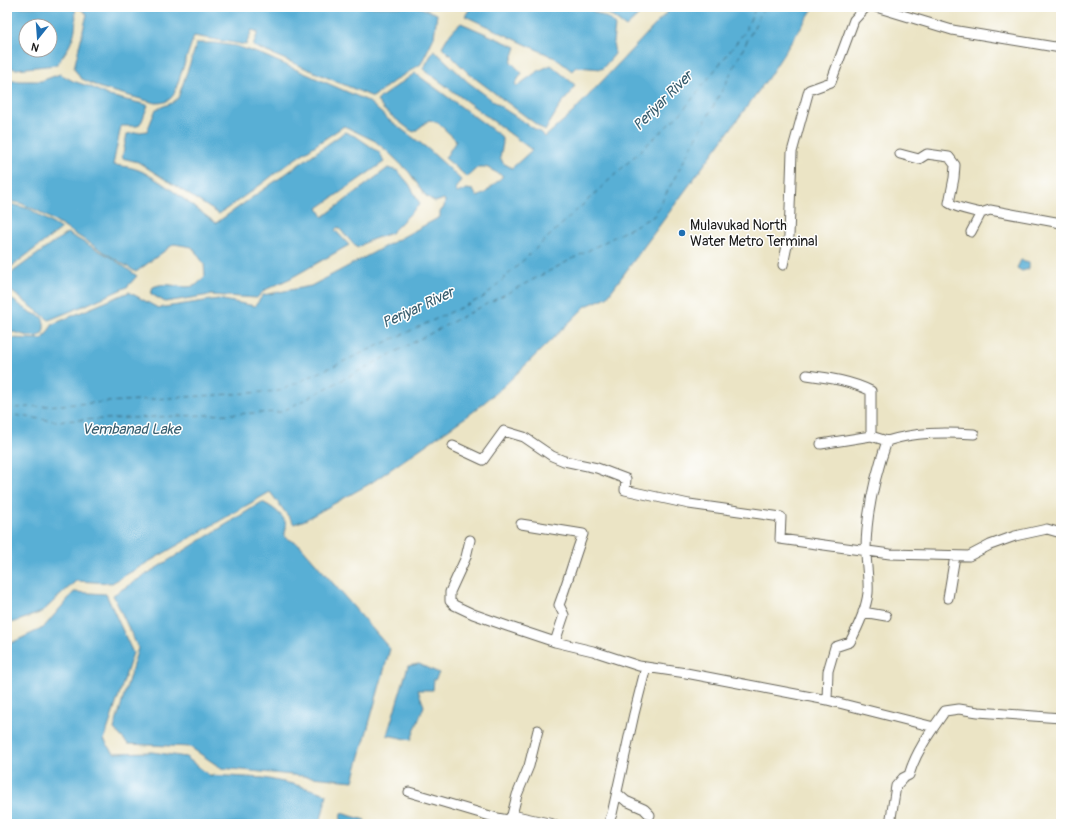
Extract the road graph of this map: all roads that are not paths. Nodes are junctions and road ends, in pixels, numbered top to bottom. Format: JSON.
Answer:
{"nodes":[{"id":1,"x":866,"y":7,"type":"edge"},
{"id":2,"x":876,"y":7,"type":"edge"},
{"id":3,"x":1061,"y":48,"type":"edge"},
{"id":4,"x":900,"y":154,"type":"dead end"},
{"id":5,"x":981,"y":213,"type":"junction"},
{"id":6,"x":1061,"y":223,"type":"edge"},
{"id":7,"x":971,"y":232,"type":"dead end"},
{"id":8,"x":783,"y":266,"type":"dead end"},
{"id":9,"x":807,"y":375,"type":"dead end"},
{"id":10,"x":974,"y":434,"type":"dead end"},
{"id":11,"x":870,"y":436,"type":"junction"},
{"id":12,"x":886,"y":441,"type":"junction"},
{"id":13,"x":821,"y":444,"type":"dead end"},
{"id":14,"x":453,"y":446,"type":"dead end"},
{"id":15,"x":521,"y":524,"type":"dead end"},
{"id":16,"x":1061,"y":533,"type":"edge"},
{"id":17,"x":470,"y":540,"type":"dead end"},
{"id":18,"x":866,"y":550,"type":"junction"},
{"id":19,"x":955,"y":556,"type":"junction"},
{"id":20,"x":948,"y":598,"type":"dead end"},
{"id":21,"x":863,"y":612,"type":"junction"},
{"id":22,"x":886,"y":616,"type":"dead end"},
{"id":23,"x":555,"y":642,"type":"junction"},
{"id":24,"x":646,"y":667,"type":"junction"},
{"id":25,"x":827,"y":700,"type":"junction"},
{"id":26,"x":1061,"y":718,"type":"edge"},
{"id":27,"x":934,"y":727,"type":"junction"},
{"id":28,"x":538,"y":730,"type":"dead end"},
{"id":29,"x":409,"y":792,"type":"dead end"},
{"id":30,"x":616,"y":793,"type":"junction"},
{"id":31,"x":512,"y":815,"type":"junction"},
{"id":32,"x":650,"y":815,"type":"dead end"},
{"id":33,"x":530,"y":822,"type":"edge"},
{"id":34,"x":553,"y":824,"type":"edge"},
{"id":35,"x":608,"y":824,"type":"edge"},
{"id":36,"x":890,"y":824,"type":"edge"}],
"edges":[{"from":1,"to":8,"type":"street"},
{"from":2,"to":3,"type":"street"},
{"from":4,"to":5,"type":"street"},
{"from":5,"to":6,"type":"street"},
{"from":5,"to":7,"type":"street"},
{"from":9,"to":11,"type":"street"},
{"from":10,"to":12,"type":"street"},
{"from":11,"to":12,"type":"street"},
{"from":11,"to":13,"type":"street"},
{"from":12,"to":18,"type":"street"},
{"from":14,"to":18,"type":"street"},
{"from":15,"to":23,"type":"street"},
{"from":16,"to":19,"type":"street"},
{"from":17,"to":23,"type":"street"},
{"from":18,"to":19,"type":"street"},
{"from":18,"to":21,"type":"street"},
{"from":19,"to":20,"type":"street"},
{"from":21,"to":22,"type":"street"},
{"from":21,"to":25,"type":"street"},
{"from":23,"to":24,"type":"street"},
{"from":24,"to":25,"type":"street"},
{"from":24,"to":30,"type":"street"},
{"from":25,"to":27,"type":"street"},
{"from":26,"to":27,"type":"street"},
{"from":27,"to":36,"type":"street"},
{"from":28,"to":31,"type":"street"},
{"from":29,"to":31,"type":"street"},
{"from":30,"to":32,"type":"street"},
{"from":30,"to":35,"type":"street"},
{"from":31,"to":33,"type":"street"},
{"from":33,"to":34,"type":"street"}]}
